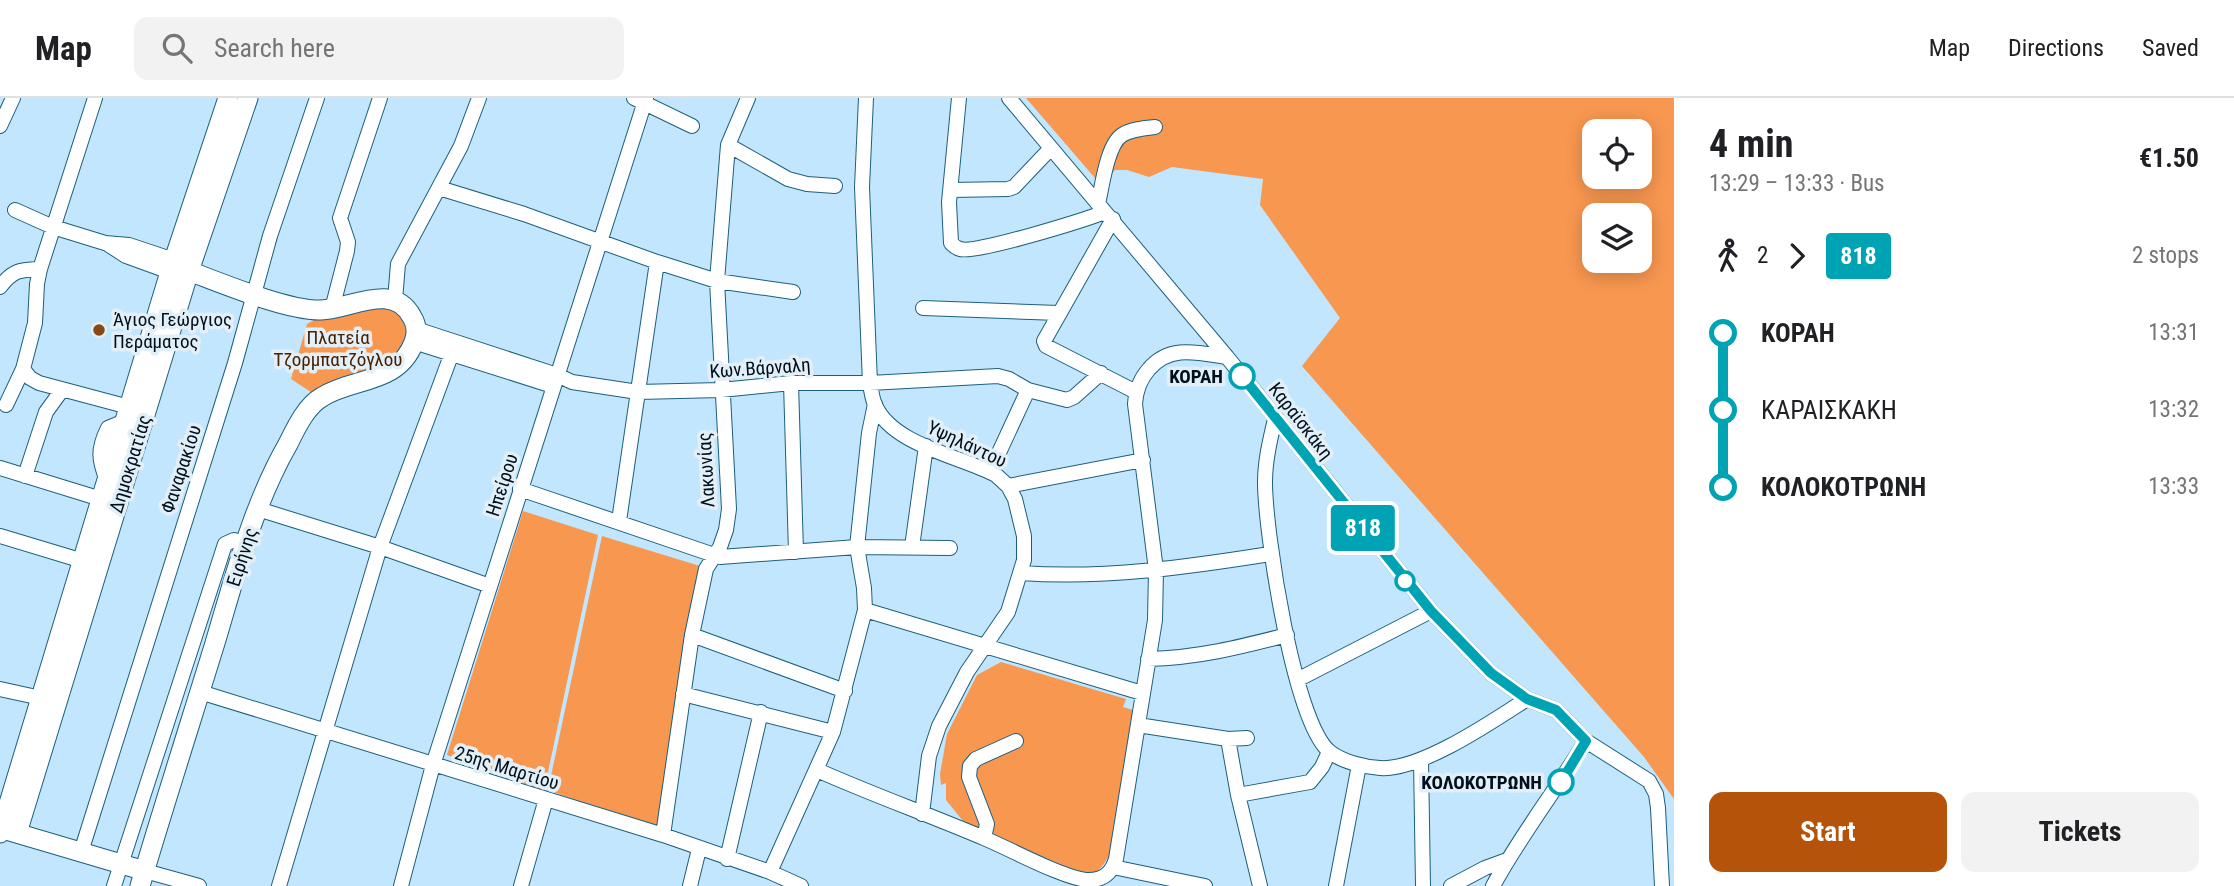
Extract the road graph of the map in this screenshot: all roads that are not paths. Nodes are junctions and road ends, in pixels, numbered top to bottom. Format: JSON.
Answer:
{"nodes":[{"id":1,"x":13,"y":98,"type":"edge"},
{"id":2,"x":95,"y":98,"type":"edge"},
{"id":3,"x":228,"y":98,"type":"edge"},
{"id":4,"x":248,"y":98,"type":"edge"},
{"id":5,"x":317,"y":98,"type":"edge"},
{"id":6,"x":380,"y":98,"type":"edge"},
{"id":7,"x":480,"y":98,"type":"edge"},
{"id":8,"x":748,"y":98,"type":"edge"},
{"id":9,"x":866,"y":98,"type":"edge"},
{"id":10,"x":959,"y":98,"type":"edge"},
{"id":11,"x":1009,"y":98,"type":"edge"},
{"id":12,"x":642,"y":99,"type":"edge"},
{"id":13,"x":0,"y":126,"type":"edge"},
{"id":14,"x":692,"y":126,"type":"dead end"},
{"id":15,"x":1155,"y":127,"type":"dead end"},
{"id":16,"x":728,"y":145,"type":"junction"},
{"id":17,"x":1051,"y":148,"type":"junction"},
{"id":18,"x":835,"y":186,"type":"dead end"},
{"id":19,"x":439,"y":188,"type":"junction"},
{"id":20,"x":951,"y":190,"type":"junction"},
{"id":21,"x":15,"y":210,"type":"dead end"},
{"id":22,"x":1105,"y":212,"type":"junction"},
{"id":23,"x":53,"y":227,"type":"junction"},
{"id":24,"x":600,"y":240,"type":"junction"},
{"id":25,"x":657,"y":262,"type":"junction"},
{"id":26,"x":178,"y":268,"type":"junction"},
{"id":27,"x":40,"y":269,"type":"junction"},
{"id":28,"x":717,"y":281,"type":"junction"},
{"id":29,"x":0,"y":287,"type":"edge"},
{"id":30,"x":793,"y":292,"type":"dead end"},
{"id":31,"x":254,"y":294,"type":"junction"},
{"id":32,"x":395,"y":300,"type":"junction"},
{"id":33,"x":923,"y":308,"type":"dead end"},
{"id":34,"x":332,"y":309,"type":"junction"},
{"id":35,"x":1059,"y":313,"type":"junction"},
{"id":36,"x":415,"y":336,"type":"junction"},
{"id":37,"x":454,"y":348,"type":"junction"},
{"id":38,"x":1227,"y":357,"type":"junction"},
{"id":39,"x":23,"y":369,"type":"junction"},
{"id":40,"x":1101,"y":373,"type":"junction"},
{"id":41,"x":555,"y":380,"type":"junction"},
{"id":42,"x":791,"y":383,"type":"junction"},
{"id":43,"x":870,"y":383,"type":"junction"},
{"id":44,"x":62,"y":390,"type":"junction"},
{"id":45,"x":721,"y":390,"type":"junction"},
{"id":46,"x":1028,"y":390,"type":"junction"},
{"id":47,"x":638,"y":392,"type":"junction"},
{"id":48,"x":1136,"y":392,"type":"junction"},
{"id":49,"x":875,"y":404,"type":"junction"},
{"id":50,"x":6,"y":405,"type":"dead end"},
{"id":51,"x":127,"y":414,"type":"junction"},
{"id":52,"x":1275,"y":419,"type":"junction"},
{"id":53,"x":926,"y":446,"type":"junction"},
{"id":54,"x":1143,"y":460,"type":"junction"},
{"id":55,"x":0,"y":468,"type":"edge"},
{"id":56,"x":990,"y":472,"type":"junction"},
{"id":57,"x":25,"y":476,"type":"junction"},
{"id":58,"x":1008,"y":486,"type":"junction"},
{"id":59,"x":520,"y":489,"type":"junction"},
{"id":60,"x":104,"y":490,"type":"junction"},
{"id":61,"x":258,"y":509,"type":"junction"},
{"id":62,"x":619,"y":521,"type":"junction"},
{"id":63,"x":0,"y":536,"type":"edge"},
{"id":64,"x":246,"y":543,"type":"junction"},
{"id":65,"x":380,"y":547,"type":"junction"},
{"id":66,"x":857,"y":547,"type":"junction"},
{"id":67,"x":912,"y":547,"type":"junction"},
{"id":68,"x":950,"y":548,"type":"dead end"},
{"id":69,"x":796,"y":552,"type":"junction"},
{"id":70,"x":1270,"y":554,"type":"junction"},
{"id":71,"x":714,"y":555,"type":"junction"},
{"id":72,"x":83,"y":561,"type":"junction"},
{"id":73,"x":1156,"y":570,"type":"junction"},
{"id":74,"x":1021,"y":573,"type":"junction"},
{"id":75,"x":490,"y":586,"type":"junction"},
{"id":76,"x":865,"y":610,"type":"junction"},
{"id":77,"x":1431,"y":611,"type":"junction"},
{"id":78,"x":692,"y":635,"type":"junction"},
{"id":79,"x":1287,"y":635,"type":"junction"},
{"id":80,"x":985,"y":648,"type":"junction"},
{"id":81,"x":1148,"y":659,"type":"junction"},
{"id":82,"x":1297,"y":680,"type":"junction"},
{"id":83,"x":0,"y":689,"type":"edge"},
{"id":84,"x":845,"y":691,"type":"junction"},
{"id":85,"x":200,"y":692,"type":"junction"},
{"id":86,"x":1142,"y":693,"type":"junction"},
{"id":87,"x":682,"y":694,"type":"junction"},
{"id":88,"x":41,"y":698,"type":"junction"},
{"id":89,"x":1527,"y":699,"type":"junction"},
{"id":90,"x":761,"y":712,"type":"junction"},
{"id":91,"x":1138,"y":725,"type":"junction"},
{"id":92,"x":324,"y":731,"type":"junction"},
{"id":93,"x":832,"y":732,"type":"junction"},
{"id":94,"x":1247,"y":738,"type":"dead end"},
{"id":95,"x":1228,"y":739,"type":"junction"},
{"id":96,"x":1016,"y":741,"type":"dead end"},
{"id":97,"x":1586,"y":741,"type":"junction"},
{"id":98,"x":1329,"y":752,"type":"junction"},
{"id":99,"x":1421,"y":760,"type":"junction"},
{"id":100,"x":433,"y":765,"type":"junction"},
{"id":101,"x":1359,"y":765,"type":"junction"},
{"id":102,"x":817,"y":770,"type":"junction"},
{"id":103,"x":1238,"y":795,"type":"junction"},
{"id":104,"x":546,"y":799,"type":"junction"},
{"id":105,"x":922,"y":814,"type":"junction"},
{"id":106,"x":5,"y":831,"type":"edge"},
{"id":107,"x":663,"y":835,"type":"junction"},
{"id":108,"x":984,"y":838,"type":"junction"},
{"id":109,"x":699,"y":849,"type":"junction"},
{"id":110,"x":81,"y":852,"type":"junction"},
{"id":111,"x":727,"y":859,"type":"junction"},
{"id":112,"x":1507,"y":860,"type":"junction"},
{"id":113,"x":1113,"y":867,"type":"junction"},
{"id":114,"x":770,"y":873,"type":"junction"},
{"id":115,"x":143,"y":878,"type":"edge"},
{"id":116,"x":116,"y":879,"type":"edge"},
{"id":117,"x":1063,"y":880,"type":"edge"},
{"id":118,"x":797,"y":885,"type":"edge"},
{"id":119,"x":199,"y":886,"type":"edge"},
{"id":120,"x":279,"y":886,"type":"edge"},
{"id":121,"x":401,"y":886,"type":"edge"},
{"id":122,"x":521,"y":886,"type":"edge"},
{"id":123,"x":690,"y":886,"type":"edge"},
{"id":124,"x":1205,"y":886,"type":"edge"},
{"id":125,"x":1260,"y":886,"type":"edge"},
{"id":126,"x":1336,"y":886,"type":"edge"},
{"id":127,"x":1423,"y":886,"type":"edge"},
{"id":128,"x":1451,"y":886,"type":"edge"},
{"id":129,"x":1493,"y":886,"type":"edge"},
{"id":130,"x":1662,"y":886,"type":"edge"}],
"edges":[{"from":1,"to":13,"type":"street"},
{"from":2,"to":23,"type":"street"},
{"from":3,"to":26,"type":"main road","name":"Δημοκρατίας"},
{"from":4,"to":26,"type":"main road","name":"Δημοκρατίας"},
{"from":5,"to":31,"type":"street","name":"Φαναρακίου"},
{"from":6,"to":34,"type":"street"},
{"from":7,"to":19,"type":"street"},
{"from":8,"to":16,"type":"street","name":"Λακωνίας"},
{"from":9,"to":43,"type":"street","name":"Υψηλάντου"},
{"from":10,"to":20,"type":"street"},
{"from":11,"to":17,"type":"street","name":"Καραϊσκάκη"},
{"from":12,"to":14,"type":"street"},
{"from":12,"to":24,"type":"street","name":"Ηπείρου"},
{"from":15,"to":22,"type":"street"},
{"from":16,"to":18,"type":"street"},
{"from":16,"to":28,"type":"street","name":"Λακωνίας"},
{"from":17,"to":20,"type":"street"},
{"from":17,"to":22,"type":"street","name":"Καραϊσκάκη"},
{"from":19,"to":24,"type":"street"},
{"from":19,"to":32,"type":"street"},
{"from":20,"to":22,"type":"street"},
{"from":21,"to":23,"type":"street"},
{"from":22,"to":35,"type":"street"},
{"from":22,"to":38,"type":"street","name":"Καραϊσκάκη"},
{"from":23,"to":26,"type":"street"},
{"from":23,"to":27,"type":"street"},
{"from":24,"to":25,"type":"street"},
{"from":24,"to":41,"type":"street","name":"Ηπείρου"},
{"from":25,"to":28,"type":"street"},
{"from":25,"to":47,"type":"street"},
{"from":26,"to":31,"type":"main road"},
{"from":26,"to":51,"type":"main road","name":"Δημοκρατίας"},
{"from":26,"to":106,"type":"main road","name":"Δημοκρατίας"},
{"from":27,"to":29,"type":"street"},
{"from":27,"to":39,"type":"street"},
{"from":28,"to":30,"type":"street"},
{"from":28,"to":45,"type":"street","name":"Λακωνίας"},
{"from":31,"to":34,"type":"main road"},
{"from":31,"to":110,"type":"street","name":"Φαναρακίου"},
{"from":32,"to":34,"type":"main road"},
{"from":32,"to":36,"type":"main road"},
{"from":33,"to":35,"type":"street"},
{"from":35,"to":40,"type":"street"},
{"from":36,"to":37,"type":"street","name":"Κων.Βάρναλη"},
{"from":36,"to":61,"type":"main road","name":"Ειρήνης"},
{"from":37,"to":41,"type":"street","name":"Κων.Βάρναλη"},
{"from":37,"to":65,"type":"street"},
{"from":38,"to":48,"type":"street"},
{"from":38,"to":52,"type":"street","name":"Καραϊσκάκη"},
{"from":39,"to":44,"type":"street"},
{"from":39,"to":50,"type":"street"},
{"from":40,"to":46,"type":"street","name":"Κων.Βάρναλη"},
{"from":40,"to":48,"type":"street"},
{"from":41,"to":47,"type":"street","name":"Κων.Βάρναλη"},
{"from":41,"to":59,"type":"street","name":"Ηπείρου"},
{"from":42,"to":43,"type":"street","name":"Κων.Βάρναλη"},
{"from":42,"to":45,"type":"street","name":"Κων.Βάρναλη"},
{"from":42,"to":69,"type":"street"},
{"from":43,"to":46,"type":"street","name":"Κων.Βάρναλη"},
{"from":43,"to":49,"type":"street","name":"Υψηλάντου"},
{"from":44,"to":51,"type":"street"},
{"from":44,"to":57,"type":"street"},
{"from":45,"to":47,"type":"street","name":"Κων.Βάρναλη"},
{"from":45,"to":71,"type":"street","name":"Λακωνίας"},
{"from":46,"to":56,"type":"street"},
{"from":47,"to":62,"type":"street"},
{"from":48,"to":54,"type":"street"},
{"from":49,"to":53,"type":"street","name":"Υψηλάντου"},
{"from":49,"to":66,"type":"street"},
{"from":51,"to":60,"type":"main road","name":"Δημοκρατίας"},
{"from":52,"to":70,"type":"street"},
{"from":52,"to":77,"type":"street","name":"Καραϊσκάκη"},
{"from":53,"to":56,"type":"street","name":"Υψηλάντου"},
{"from":53,"to":67,"type":"street"},
{"from":54,"to":58,"type":"street"},
{"from":54,"to":73,"type":"street"},
{"from":55,"to":57,"type":"street"},
{"from":56,"to":58,"type":"street","name":"Υψηλάντου"},
{"from":57,"to":60,"type":"street"},
{"from":58,"to":74,"type":"street","name":"Υψηλάντου"},
{"from":59,"to":62,"type":"street"},
{"from":59,"to":75,"type":"street","name":"Ηπείρου"},
{"from":60,"to":72,"type":"main road","name":"Δημοκρατίας"},
{"from":61,"to":64,"type":"main road","name":"Ειρήνης"},
{"from":61,"to":65,"type":"street"},
{"from":62,"to":71,"type":"street"},
{"from":63,"to":72,"type":"street"},
{"from":64,"to":85,"type":"main road","name":"Ειρήνης"},
{"from":64,"to":116,"type":"street"},
{"from":65,"to":75,"type":"street"},
{"from":65,"to":92,"type":"street"},
{"from":66,"to":67,"type":"street"},
{"from":66,"to":69,"type":"street"},
{"from":66,"to":76,"type":"street"},
{"from":67,"to":68,"type":"street"},
{"from":69,"to":71,"type":"street"},
{"from":70,"to":73,"type":"street"},
{"from":70,"to":79,"type":"street"},
{"from":71,"to":78,"type":"street","name":"Λακωνίας"},
{"from":72,"to":88,"type":"main road","name":"Δημοκρατίας"},
{"from":73,"to":74,"type":"street"},
{"from":73,"to":81,"type":"street"},
{"from":74,"to":80,"type":"street","name":"Υψηλάντου"},
{"from":75,"to":100,"type":"street","name":"Ηπείρου"},
{"from":76,"to":80,"type":"street"},
{"from":76,"to":84,"type":"street"},
{"from":77,"to":82,"type":"street"},
{"from":77,"to":89,"type":"street","name":"Καραϊσκάκη"},
{"from":78,"to":84,"type":"street"},
{"from":78,"to":87,"type":"street","name":"Λακωνίας"},
{"from":79,"to":81,"type":"street"},
{"from":79,"to":82,"type":"street"},
{"from":80,"to":86,"type":"street"},
{"from":80,"to":105,"type":"street","name":"Υψηλάντου"},
{"from":81,"to":86,"type":"street"},
{"from":82,"to":98,"type":"street"},
{"from":83,"to":88,"type":"street"},
{"from":84,"to":93,"type":"street"},
{"from":85,"to":92,"type":"street","name":"25ης Μαρτίου"},
{"from":85,"to":115,"type":"main road","name":"Ειρήνης"},
{"from":86,"to":91,"type":"street"},
{"from":87,"to":90,"type":"street"},
{"from":87,"to":107,"type":"street","name":"Λακωνίας"},
{"from":88,"to":106,"type":"main road","name":"Δημοκρατίας"},
{"from":89,"to":97,"type":"street","name":"Καραϊσκάκη"},
{"from":89,"to":99,"type":"street"},
{"from":90,"to":93,"type":"street"},
{"from":90,"to":111,"type":"street"},
{"from":91,"to":95,"type":"street"},
{"from":91,"to":113,"type":"street"},
{"from":92,"to":100,"type":"street","name":"25ης Μαρτίου"},
{"from":92,"to":120,"type":"street"},
{"from":93,"to":102,"type":"street"},
{"from":94,"to":95,"type":"street"},
{"from":95,"to":103,"type":"street"},
{"from":96,"to":108,"type":"street"},
{"from":97,"to":112,"type":"street"},
{"from":97,"to":130,"type":"street","name":"Καραϊσκάκη"},
{"from":98,"to":101,"type":"street"},
{"from":98,"to":103,"type":"street"},
{"from":99,"to":101,"type":"street"},
{"from":99,"to":127,"type":"street"},
{"from":100,"to":104,"type":"street","name":"25ης Μαρτίου"},
{"from":100,"to":121,"type":"street","name":"Ηπείρου"},
{"from":101,"to":126,"type":"street"},
{"from":102,"to":105,"type":"street"},
{"from":102,"to":114,"type":"street"},
{"from":103,"to":125,"type":"street"},
{"from":104,"to":107,"type":"street","name":"25ης Μαρτίου"},
{"from":104,"to":122,"type":"street"},
{"from":105,"to":108,"type":"street"},
{"from":106,"to":110,"type":"main road"},
{"from":107,"to":109,"type":"street","name":"25ης Μαρτίου"},
{"from":108,"to":117,"type":"street"},
{"from":109,"to":111,"type":"street","name":"25ης Μαρτίου"},
{"from":109,"to":123,"type":"street"},
{"from":110,"to":116,"type":"main road"},
{"from":111,"to":114,"type":"street","name":"25ης Μαρτίου"},
{"from":112,"to":128,"type":"street"},
{"from":112,"to":129,"type":"street"},
{"from":113,"to":117,"type":"street"},
{"from":113,"to":124,"type":"street"},
{"from":114,"to":118,"type":"street","name":"25ης Μαρτίου"},
{"from":115,"to":116,"type":"main road"},
{"from":115,"to":119,"type":"street"}]}
